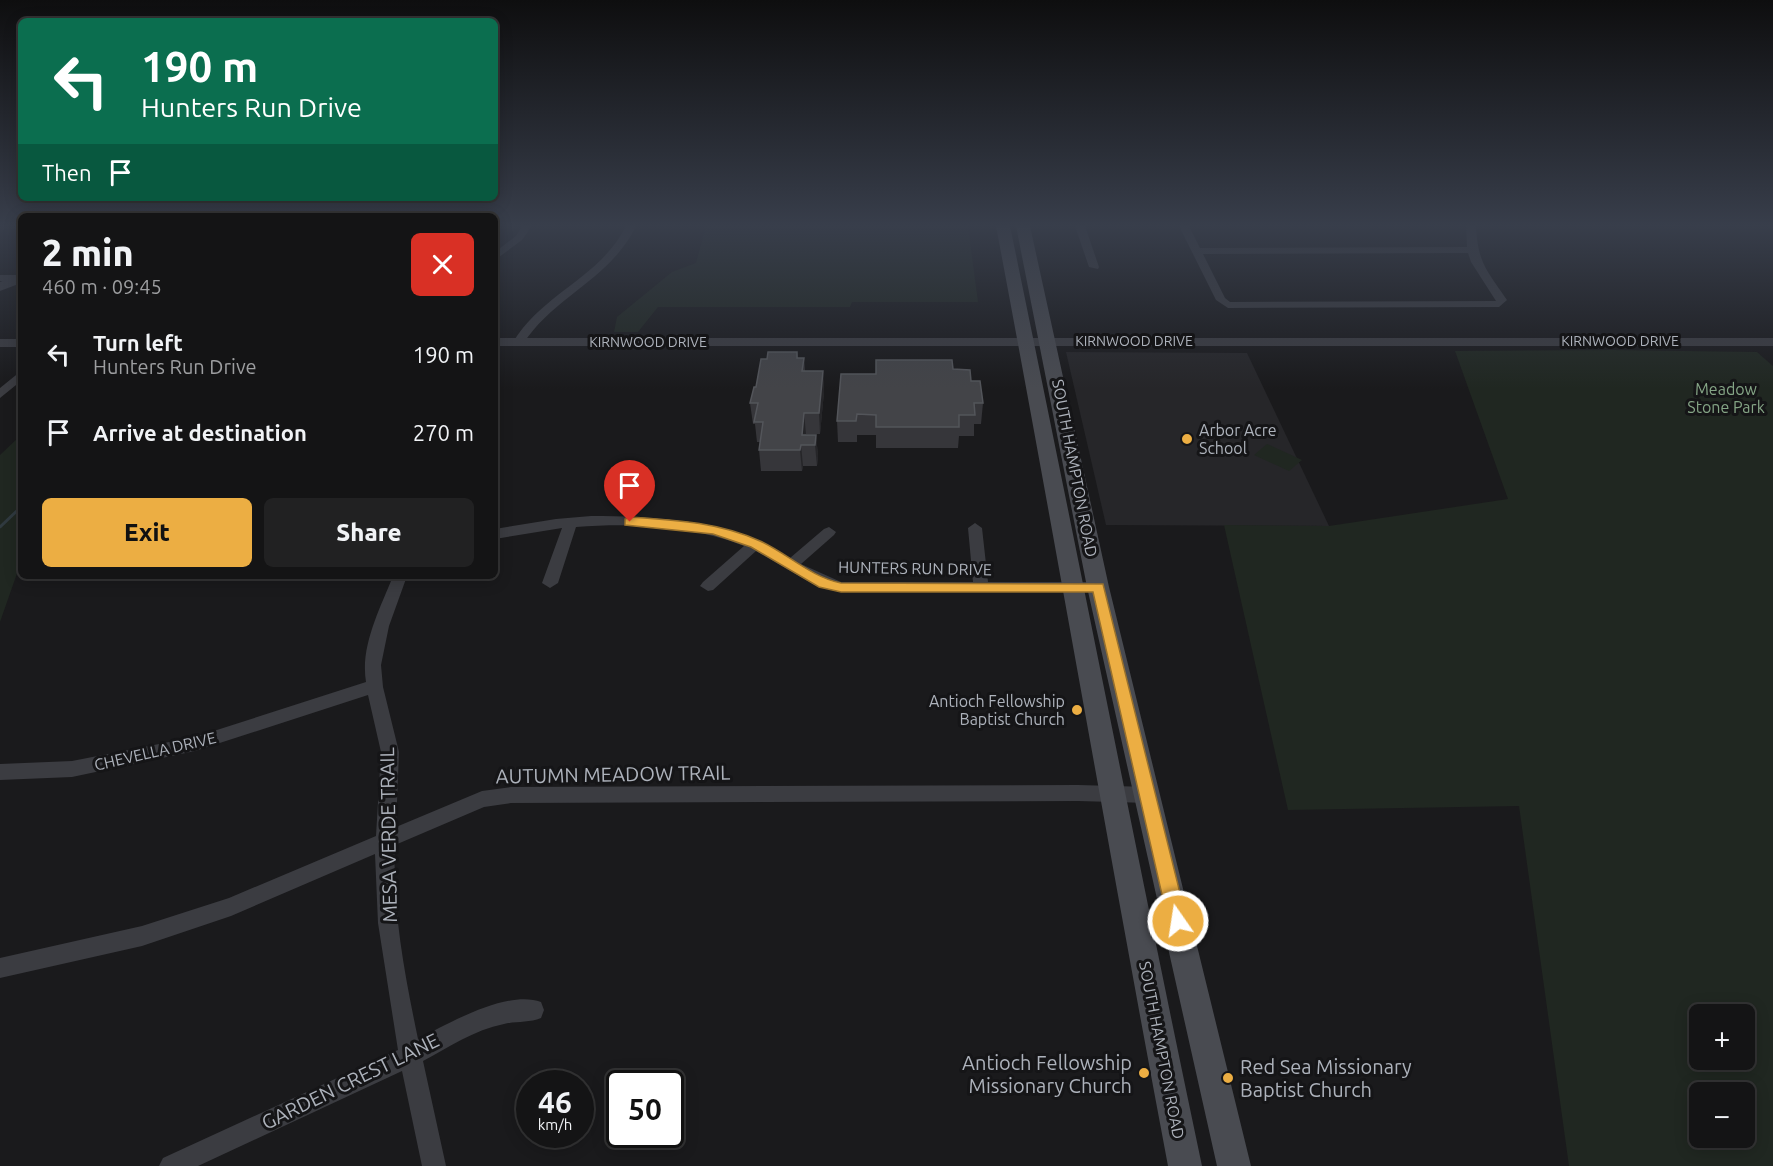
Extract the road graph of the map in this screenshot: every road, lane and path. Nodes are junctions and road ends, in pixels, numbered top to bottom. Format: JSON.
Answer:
{"nodes":[{"id":1,"x":15,"y":280,"type":"edge"},
{"id":2,"x":584,"y":280,"type":"edge"},
{"id":3,"x":1020,"y":280,"type":"edge"},
{"id":4,"x":1030,"y":280,"type":"edge"},
{"id":5,"x":1211,"y":280,"type":"edge"},
{"id":6,"x":1487,"y":280,"type":"edge"},
{"id":7,"x":0,"y":287,"type":"edge"},
{"id":8,"x":1038,"y":341,"type":"junction"},
{"id":9,"x":498,"y":342,"type":"edge"},
{"id":10,"x":519,"y":342,"type":"junction"},
{"id":11,"x":1773,"y":342,"type":"edge"},
{"id":12,"x":0,"y":343,"type":"edge"},
{"id":13,"x":18,"y":343,"type":"edge"},
{"id":14,"x":18,"y":378,"type":"edge"},
{"id":15,"x":0,"y":394,"type":"edge"},
{"id":16,"x":570,"y":524,"type":"junction"},
{"id":17,"x":975,"y":528,"type":"dead end"},
{"id":18,"x":829,"y":532,"type":"dead end"},
{"id":19,"x":498,"y":533,"type":"edge"},
{"id":20,"x":755,"y":544,"type":"junction"},
{"id":21,"x":791,"y":565,"type":"junction"},
{"id":22,"x":399,"y":579,"type":"edge"},
{"id":23,"x":550,"y":583,"type":"dead end"},
{"id":24,"x":708,"y":586,"type":"dead end"},
{"id":25,"x":981,"y":587,"type":"junction"},
{"id":26,"x":1086,"y":587,"type":"junction"},
{"id":27,"x":375,"y":686,"type":"junction"},
{"id":28,"x":0,"y":772,"type":"edge"},
{"id":29,"x":1110,"y":793,"type":"junction"},
{"id":30,"x":1149,"y":795,"type":"junction"},
{"id":31,"x":385,"y":843,"type":"junction"},
{"id":32,"x":0,"y":968,"type":"edge"},
{"id":33,"x":533,"y":1010,"type":"dead end"},
{"id":34,"x":410,"y":1056,"type":"junction"},
{"id":35,"x":171,"y":1166,"type":"edge"},
{"id":36,"x":434,"y":1166,"type":"edge"},
{"id":37,"x":1185,"y":1166,"type":"edge"},
{"id":38,"x":1234,"y":1166,"type":"edge"}],
"edges":[{"from":1,"to":7,"type":"street"},
{"from":2,"to":10,"type":"street"},
{"from":3,"to":8,"type":"main road","name":"SOUTH HAMPTON ROAD"},
{"from":4,"to":8,"type":"main road","name":"SOUTH HAMPTON ROAD"},
{"from":5,"to":6,"type":"street"},
{"from":8,"to":10,"type":"street","name":"KIRNWOOD DRIVE"},
{"from":8,"to":11,"type":"street","name":"KIRNWOOD DRIVE"},
{"from":8,"to":26,"type":"main road","name":"SOUTH HAMPTON ROAD"},
{"from":9,"to":10,"type":"street","name":"KIRNWOOD DRIVE"},
{"from":12,"to":13,"type":"street"},
{"from":14,"to":15,"type":"street"},
{"from":16,"to":19,"type":"street","name":"HUNTERS RUN DRIVE"},
{"from":16,"to":20,"type":"street","name":"HUNTERS RUN DRIVE"},
{"from":16,"to":23,"type":"street"},
{"from":17,"to":25,"type":"street"},
{"from":18,"to":21,"type":"street"},
{"from":20,"to":21,"type":"street","name":"HUNTERS RUN DRIVE"},
{"from":20,"to":24,"type":"street"},
{"from":21,"to":25,"type":"street","name":"HUNTERS RUN DRIVE"},
{"from":22,"to":27,"type":"street","name":"MESA VERDE TRAIL"},
{"from":25,"to":26,"type":"street","name":"HUNTERS RUN DRIVE"},
{"from":26,"to":29,"type":"main road","name":"SOUTH HAMPTON ROAD"},
{"from":26,"to":30,"type":"main road","name":"SOUTH HAMPTON ROAD"},
{"from":27,"to":28,"type":"street","name":"CHEVELLA DRIVE"},
{"from":27,"to":31,"type":"street","name":"MESA VERDE TRAIL"},
{"from":29,"to":30,"type":"street","name":"AUTUMN MEADOW TRAIL"},
{"from":29,"to":31,"type":"street","name":"AUTUMN MEADOW TRAIL"},
{"from":29,"to":37,"type":"main road","name":"SOUTH HAMPTON ROAD"},
{"from":30,"to":38,"type":"main road","name":"SOUTH HAMPTON ROAD"},
{"from":31,"to":32,"type":"street","name":"AUTUMN MEADOW TRAIL"},
{"from":31,"to":34,"type":"street","name":"MESA VERDE TRAIL"},
{"from":33,"to":34,"type":"street","name":"GARDEN CREST LANE"},
{"from":34,"to":35,"type":"street","name":"GARDEN CREST LANE"},
{"from":34,"to":36,"type":"street","name":"MESA VERDE TRAIL"}]}
